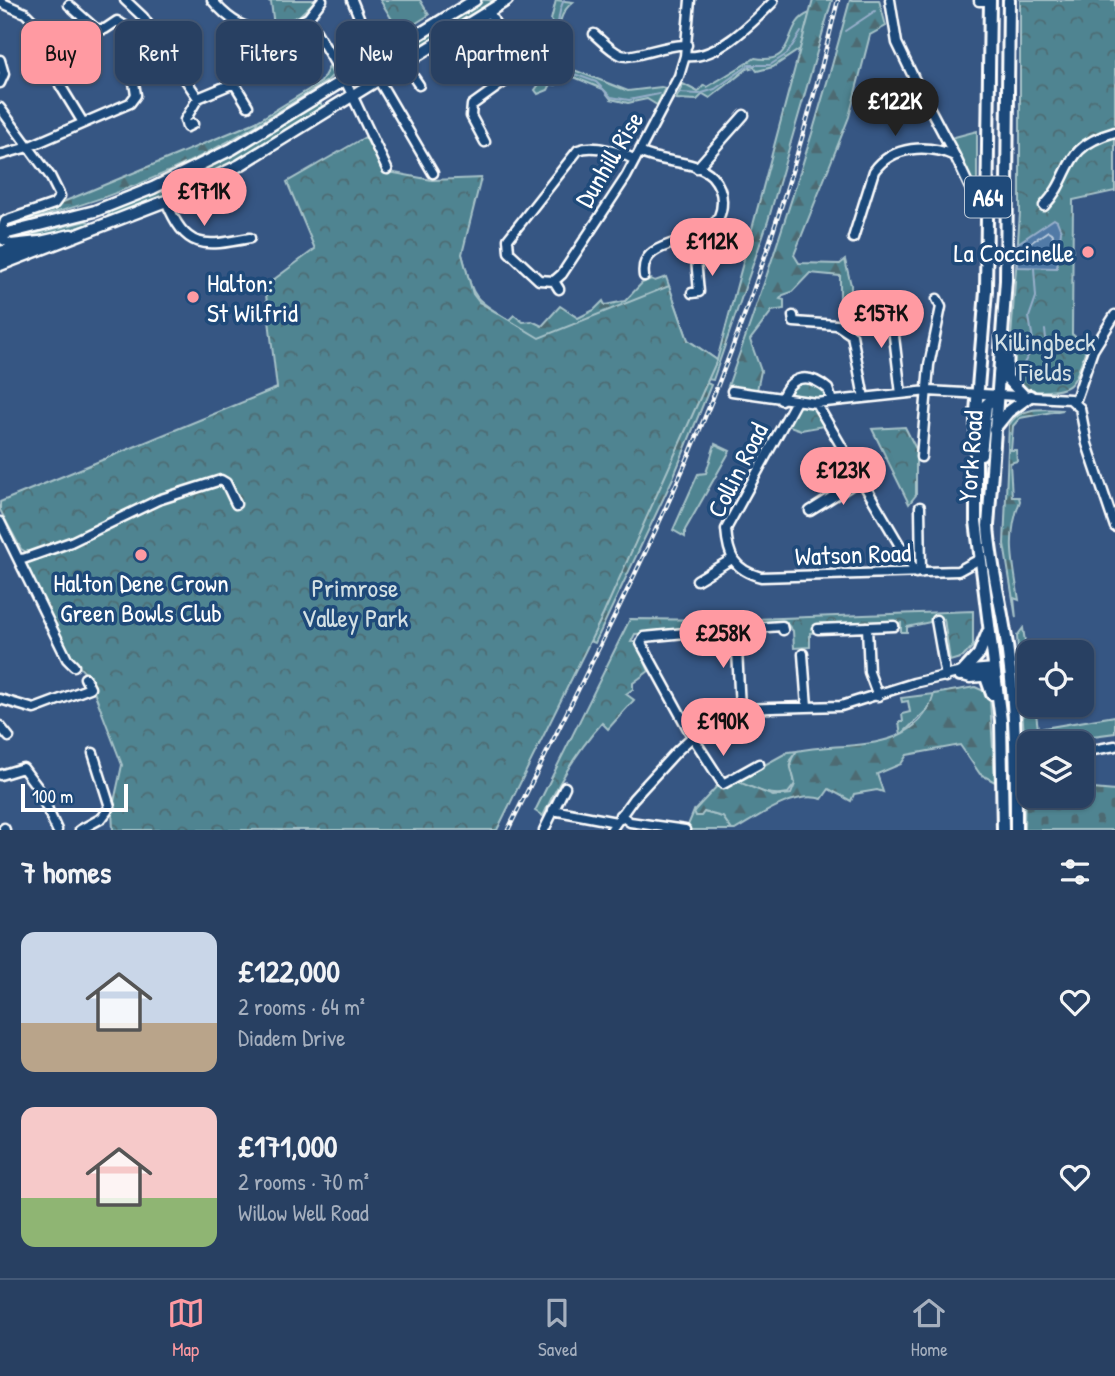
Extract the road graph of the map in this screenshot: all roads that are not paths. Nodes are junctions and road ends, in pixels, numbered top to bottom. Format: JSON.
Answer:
{"nodes":[{"id":1,"x":125,"y":0,"type":"edge"},
{"id":2,"x":212,"y":0,"type":"edge"},
{"id":3,"x":322,"y":0,"type":"edge"},
{"id":4,"x":352,"y":0,"type":"edge"},
{"id":5,"x":475,"y":0,"type":"edge"},
{"id":6,"x":507,"y":0,"type":"edge"},
{"id":7,"x":690,"y":0,"type":"edge"},
{"id":8,"x":890,"y":0,"type":"edge"},
{"id":9,"x":990,"y":0,"type":"edge"},
{"id":10,"x":1009,"y":0,"type":"edge"},
{"id":11,"x":979,"y":1,"type":"edge"},
{"id":12,"x":0,"y":2,"type":"edge"},
{"id":13,"x":774,"y":2,"type":"edge"},
{"id":14,"x":69,"y":3,"type":"edge"},
{"id":15,"x":489,"y":11,"type":"junction"},
{"id":16,"x":307,"y":18,"type":"junction"},
{"id":17,"x":231,"y":21,"type":"edge"},
{"id":18,"x":300,"y":21,"type":"edge"},
{"id":19,"x":361,"y":21,"type":"edge"},
{"id":20,"x":594,"y":34,"type":"dead end"},
{"id":21,"x":417,"y":36,"type":"edge"},
{"id":22,"x":687,"y":45,"type":"junction"},
{"id":23,"x":417,"y":54,"type":"edge"},
{"id":24,"x":685,"y":56,"type":"junction"},
{"id":25,"x":0,"y":60,"type":"edge"},
{"id":26,"x":336,"y":65,"type":"edge"},
{"id":27,"x":417,"y":82,"type":"edge"},
{"id":28,"x":0,"y":83,"type":"edge"},
{"id":29,"x":232,"y":84,"type":"edge"},
{"id":30,"x":235,"y":84,"type":"edge"},
{"id":31,"x":338,"y":84,"type":"edge"},
{"id":32,"x":346,"y":84,"type":"edge"},
{"id":33,"x":370,"y":84,"type":"edge"},
{"id":34,"x":381,"y":84,"type":"edge"},
{"id":35,"x":419,"y":85,"type":"dead end"},
{"id":36,"x":350,"y":97,"type":"junction"},
{"id":37,"x":198,"y":98,"type":"junction"},
{"id":38,"x":248,"y":106,"type":"dead end"},
{"id":39,"x":0,"y":108,"type":"edge"},
{"id":40,"x":744,"y":115,"type":"dead end"},
{"id":41,"x":82,"y":121,"type":"junction"},
{"id":42,"x":193,"y":124,"type":"dead end"},
{"id":43,"x":1115,"y":132,"type":"edge"},
{"id":44,"x":485,"y":142,"type":"dead end"},
{"id":45,"x":28,"y":147,"type":"junction"},
{"id":46,"x":640,"y":152,"type":"junction"},
{"id":47,"x":0,"y":155,"type":"edge"},
{"id":48,"x":955,"y":156,"type":"junction"},
{"id":49,"x":635,"y":160,"type":"junction"},
{"id":50,"x":698,"y":168,"type":"junction"},
{"id":51,"x":387,"y":169,"type":"dead end"},
{"id":52,"x":433,"y":173,"type":"dead end"},
{"id":53,"x":988,"y":194,"type":"junction"},
{"id":54,"x":166,"y":201,"type":"junction"},
{"id":55,"x":1044,"y":205,"type":"dead end"},
{"id":56,"x":98,"y":227,"type":"junction"},
{"id":57,"x":77,"y":232,"type":"junction"},
{"id":58,"x":1,"y":235,"type":"edge"},
{"id":59,"x":694,"y":237,"type":"junction"},
{"id":60,"x":250,"y":238,"type":"dead end"},
{"id":61,"x":853,"y":238,"type":"dead end"},
{"id":62,"x":39,"y":241,"type":"junction"},
{"id":63,"x":0,"y":251,"type":"edge"},
{"id":64,"x":0,"y":257,"type":"edge"},
{"id":65,"x":0,"y":265,"type":"edge"},
{"id":66,"x":1006,"y":271,"type":"junction"},
{"id":67,"x":644,"y":276,"type":"dead end"},
{"id":68,"x":692,"y":293,"type":"dead end"},
{"id":69,"x":936,"y":299,"type":"dead end"},
{"id":70,"x":904,"y":302,"type":"dead end"},
{"id":71,"x":890,"y":303,"type":"junction"},
{"id":72,"x":878,"y":304,"type":"dead end"},
{"id":73,"x":1115,"y":315,"type":"edge"},
{"id":74,"x":793,"y":316,"type":"dead end"},
{"id":75,"x":999,"y":367,"type":"junction"},
{"id":76,"x":732,"y":391,"type":"dead end"},
{"id":77,"x":928,"y":391,"type":"junction"},
{"id":78,"x":977,"y":393,"type":"junction"},
{"id":79,"x":901,"y":394,"type":"junction"},
{"id":80,"x":997,"y":395,"type":"junction"},
{"id":81,"x":1027,"y":396,"type":"junction"},
{"id":82,"x":863,"y":398,"type":"junction"},
{"id":83,"x":781,"y":400,"type":"junction"},
{"id":84,"x":796,"y":401,"type":"junction"},
{"id":85,"x":832,"y":401,"type":"junction"},
{"id":86,"x":1075,"y":402,"type":"junction"},
{"id":87,"x":816,"y":403,"type":"junction"},
{"id":88,"x":993,"y":429,"type":"junction"},
{"id":89,"x":921,"y":457,"type":"dead end"},
{"id":90,"x":976,"y":466,"type":"junction"},
{"id":91,"x":861,"y":479,"type":"junction"},
{"id":92,"x":236,"y":504,"type":"dead end"},
{"id":93,"x":920,"y":507,"type":"dead end"},
{"id":94,"x":810,"y":511,"type":"dead end"},
{"id":95,"x":0,"y":522,"type":"edge"},
{"id":96,"x":1115,"y":527,"type":"edge"},
{"id":97,"x":18,"y":558,"type":"junction"},
{"id":98,"x":732,"y":559,"type":"junction"},
{"id":99,"x":978,"y":560,"type":"junction"},
{"id":100,"x":919,"y":573,"type":"junction"},
{"id":101,"x":697,"y":580,"type":"dead end"},
{"id":102,"x":936,"y":620,"type":"dead end"},
{"id":103,"x":894,"y":626,"type":"dead end"},
{"id":104,"x":867,"y":628,"type":"junction"},
{"id":105,"x":818,"y":629,"type":"dead end"},
{"id":106,"x":988,"y":629,"type":"junction"},
{"id":107,"x":736,"y":630,"type":"junction"},
{"id":108,"x":783,"y":630,"type":"dead end"},
{"id":109,"x":697,"y":632,"type":"dead end"},
{"id":110,"x":685,"y":633,"type":"dead end"},
{"id":111,"x":803,"y":654,"type":"dead end"},
{"id":112,"x":1009,"y":660,"type":"junction"},
{"id":113,"x":74,"y":666,"type":"dead end"},
{"id":114,"x":995,"y":673,"type":"junction"},
{"id":115,"x":960,"y":675,"type":"junction"},
{"id":116,"x":946,"y":677,"type":"junction"},
{"id":117,"x":85,"y":678,"type":"dead end"},
{"id":118,"x":1012,"y":681,"type":"junction"},
{"id":119,"x":878,"y":696,"type":"junction"},
{"id":120,"x":0,"y":698,"type":"edge"},
{"id":121,"x":807,"y":707,"type":"junction"},
{"id":122,"x":740,"y":709,"type":"junction"},
{"id":123,"x":0,"y":726,"type":"edge"},
{"id":124,"x":692,"y":736,"type":"junction"},
{"id":125,"x":9,"y":737,"type":"dead end"},
{"id":126,"x":1115,"y":746,"type":"edge"},
{"id":127,"x":1094,"y":750,"type":"edge"},
{"id":128,"x":1016,"y":753,"type":"junction"},
{"id":129,"x":82,"y":754,"type":"dead end"},
{"id":130,"x":1003,"y":755,"type":"junction"},
{"id":131,"x":759,"y":764,"type":"dead end"},
{"id":132,"x":0,"y":775,"type":"edge"},
{"id":133,"x":565,"y":787,"type":"dead end"},
{"id":134,"x":553,"y":810,"type":"junction"},
{"id":135,"x":616,"y":822,"type":"edge"},
{"id":136,"x":674,"y":829,"type":"edge"},
{"id":137,"x":57,"y":830,"type":"edge"},
{"id":138,"x":80,"y":830,"type":"edge"},
{"id":139,"x":544,"y":830,"type":"edge"},
{"id":140,"x":685,"y":830,"type":"edge"},
{"id":141,"x":1003,"y":830,"type":"edge"},
{"id":142,"x":1016,"y":830,"type":"edge"}],
"edges":[{"from":1,"to":37,"type":"street"},
{"from":2,"to":17,"type":"street"},
{"from":3,"to":16,"type":"street"},
{"from":4,"to":19,"type":"street"},
{"from":5,"to":21,"type":"main road"},
{"from":6,"to":15,"type":"main road"},
{"from":7,"to":22,"type":"street","name":"Dunhill Rise"},
{"from":8,"to":48,"type":"street"},
{"from":9,"to":11,"type":"street"},
{"from":9,"to":53,"type":"highway","name":"York Road","number":"A64"},
{"from":10,"to":66,"type":"highway","name":"York Road","number":"A64"},
{"from":12,"to":41,"type":"street"},
{"from":13,"to":24,"type":"street"},
{"from":14,"to":41,"type":"street"},
{"from":15,"to":23,"type":"main road"},
{"from":15,"to":44,"type":"street"},
{"from":16,"to":18,"type":"street"},
{"from":16,"to":26,"type":"street"},
{"from":20,"to":22,"type":"street"},
{"from":22,"to":24,"type":"street","name":"Dunhill Rise"},
{"from":24,"to":46,"type":"street","name":"Dunhill Rise"},
{"from":25,"to":28,"type":"street"},
{"from":27,"to":35,"type":"street"},
{"from":29,"to":37,"type":"street"},
{"from":30,"to":38,"type":"street"},
{"from":31,"to":58,"type":"main road"},
{"from":32,"to":36,"type":"street"},
{"from":33,"to":36,"type":"main road"},
{"from":34,"to":52,"type":"street"},
{"from":36,"to":51,"type":"street"},
{"from":36,"to":54,"type":"main road"},
{"from":37,"to":42,"type":"street"},
{"from":39,"to":45,"type":"street"},
{"from":40,"to":50,"type":"street"},
{"from":41,"to":45,"type":"street"},
{"from":43,"to":55,"type":"street"},
{"from":45,"to":47,"type":"street"},
{"from":45,"to":58,"type":"street"},
{"from":46,"to":49,"type":"street","name":"Dunhill Rise"},
{"from":46,"to":50,"type":"street"},
{"from":48,"to":53,"type":"street"},
{"from":48,"to":61,"type":"street"},
{"from":49,"to":49,"type":"street","name":"Dunhill Rise"},
{"from":50,"to":59,"type":"street"},
{"from":53,"to":78,"type":"highway","name":"York Road","number":"A64"},
{"from":54,"to":56,"type":"main road"},
{"from":54,"to":60,"type":"street"},
{"from":56,"to":57,"type":"street"},
{"from":56,"to":65,"type":"main road"},
{"from":57,"to":62,"type":"street"},
{"from":57,"to":64,"type":"street"},
{"from":58,"to":62,"type":"street"},
{"from":59,"to":67,"type":"street"},
{"from":59,"to":68,"type":"street"},
{"from":62,"to":63,"type":"street"},
{"from":66,"to":75,"type":"highway","name":"York Road","number":"A64"},
{"from":66,"to":81,"type":"highway"},
{"from":69,"to":77,"type":"street"},
{"from":70,"to":71,"type":"street"},
{"from":71,"to":72,"type":"street"},
{"from":71,"to":79,"type":"street"},
{"from":73,"to":86,"type":"street"},
{"from":74,"to":82,"type":"street"},
{"from":75,"to":78,"type":"highway"},
{"from":75,"to":80,"type":"highway","name":"York Road","number":"A64"},
{"from":76,"to":83,"type":"street"},
{"from":77,"to":78,"type":"street"},
{"from":77,"to":79,"type":"street"},
{"from":77,"to":89,"type":"street"},
{"from":78,"to":80,"type":"street"},
{"from":78,"to":90,"type":"highway","name":"York Road","number":"A64"},
{"from":79,"to":82,"type":"street"},
{"from":80,"to":81,"type":"street"},
{"from":80,"to":88,"type":"highway","name":"York Road","number":"A64"},
{"from":80,"to":90,"type":"highway"},
{"from":81,"to":86,"type":"street"},
{"from":81,"to":88,"type":"highway"},
{"from":82,"to":85,"type":"street"},
{"from":83,"to":84,"type":"street"},
{"from":83,"to":85,"type":"street"},
{"from":84,"to":87,"type":"street"},
{"from":84,"to":98,"type":"street","name":"Collin Road"},
{"from":85,"to":87,"type":"street"},
{"from":86,"to":96,"type":"street"},
{"from":87,"to":91,"type":"street"},
{"from":88,"to":112,"type":"highway","name":"York Road","number":"A64"},
{"from":90,"to":99,"type":"highway","name":"York Road","number":"A64"},
{"from":91,"to":94,"type":"street"},
{"from":91,"to":100,"type":"street"},
{"from":92,"to":97,"type":"street"},
{"from":93,"to":100,"type":"street"},
{"from":95,"to":97,"type":"street"},
{"from":97,"to":113,"type":"street"},
{"from":98,"to":100,"type":"street","name":"Watson Road"},
{"from":98,"to":101,"type":"street"},
{"from":99,"to":100,"type":"street","name":"Watson Road"},
{"from":99,"to":106,"type":"highway","name":"York Road","number":"A64"},
{"from":102,"to":116,"type":"street"},
{"from":103,"to":104,"type":"street"},
{"from":104,"to":105,"type":"street"},
{"from":104,"to":119,"type":"street"},
{"from":106,"to":114,"type":"highway","name":"York Road","number":"A64"},
{"from":106,"to":115,"type":"highway"},
{"from":107,"to":108,"type":"street"},
{"from":107,"to":109,"type":"street"},
{"from":107,"to":122,"type":"street"},
{"from":110,"to":124,"type":"street"},
{"from":111,"to":121,"type":"street"},
{"from":112,"to":114,"type":"highway"},
{"from":112,"to":118,"type":"highway","name":"York Road","number":"A64"},
{"from":114,"to":115,"type":"street"},
{"from":114,"to":115,"type":"street"},
{"from":114,"to":118,"type":"highway"},
{"from":114,"to":130,"type":"highway","name":"York Road"},
{"from":115,"to":116,"type":"street"},
{"from":116,"to":119,"type":"street"},
{"from":117,"to":120,"type":"street"},
{"from":118,"to":128,"type":"highway","name":"York Road","number":"A64"},
{"from":119,"to":121,"type":"street"},
{"from":121,"to":122,"type":"street"},
{"from":122,"to":124,"type":"street"},
{"from":123,"to":125,"type":"street"},
{"from":124,"to":131,"type":"street"},
{"from":124,"to":135,"type":"street"},
{"from":126,"to":127,"type":"street"},
{"from":128,"to":130,"type":"highway"},
{"from":128,"to":142,"type":"highway","name":"York Road","number":"A64"},
{"from":129,"to":138,"type":"street"},
{"from":130,"to":141,"type":"highway"},
{"from":132,"to":137,"type":"street"},
{"from":133,"to":134,"type":"street"},
{"from":134,"to":135,"type":"street"},
{"from":134,"to":139,"type":"street"},
{"from":135,"to":136,"type":"street"},
{"from":136,"to":140,"type":"street"}]}
